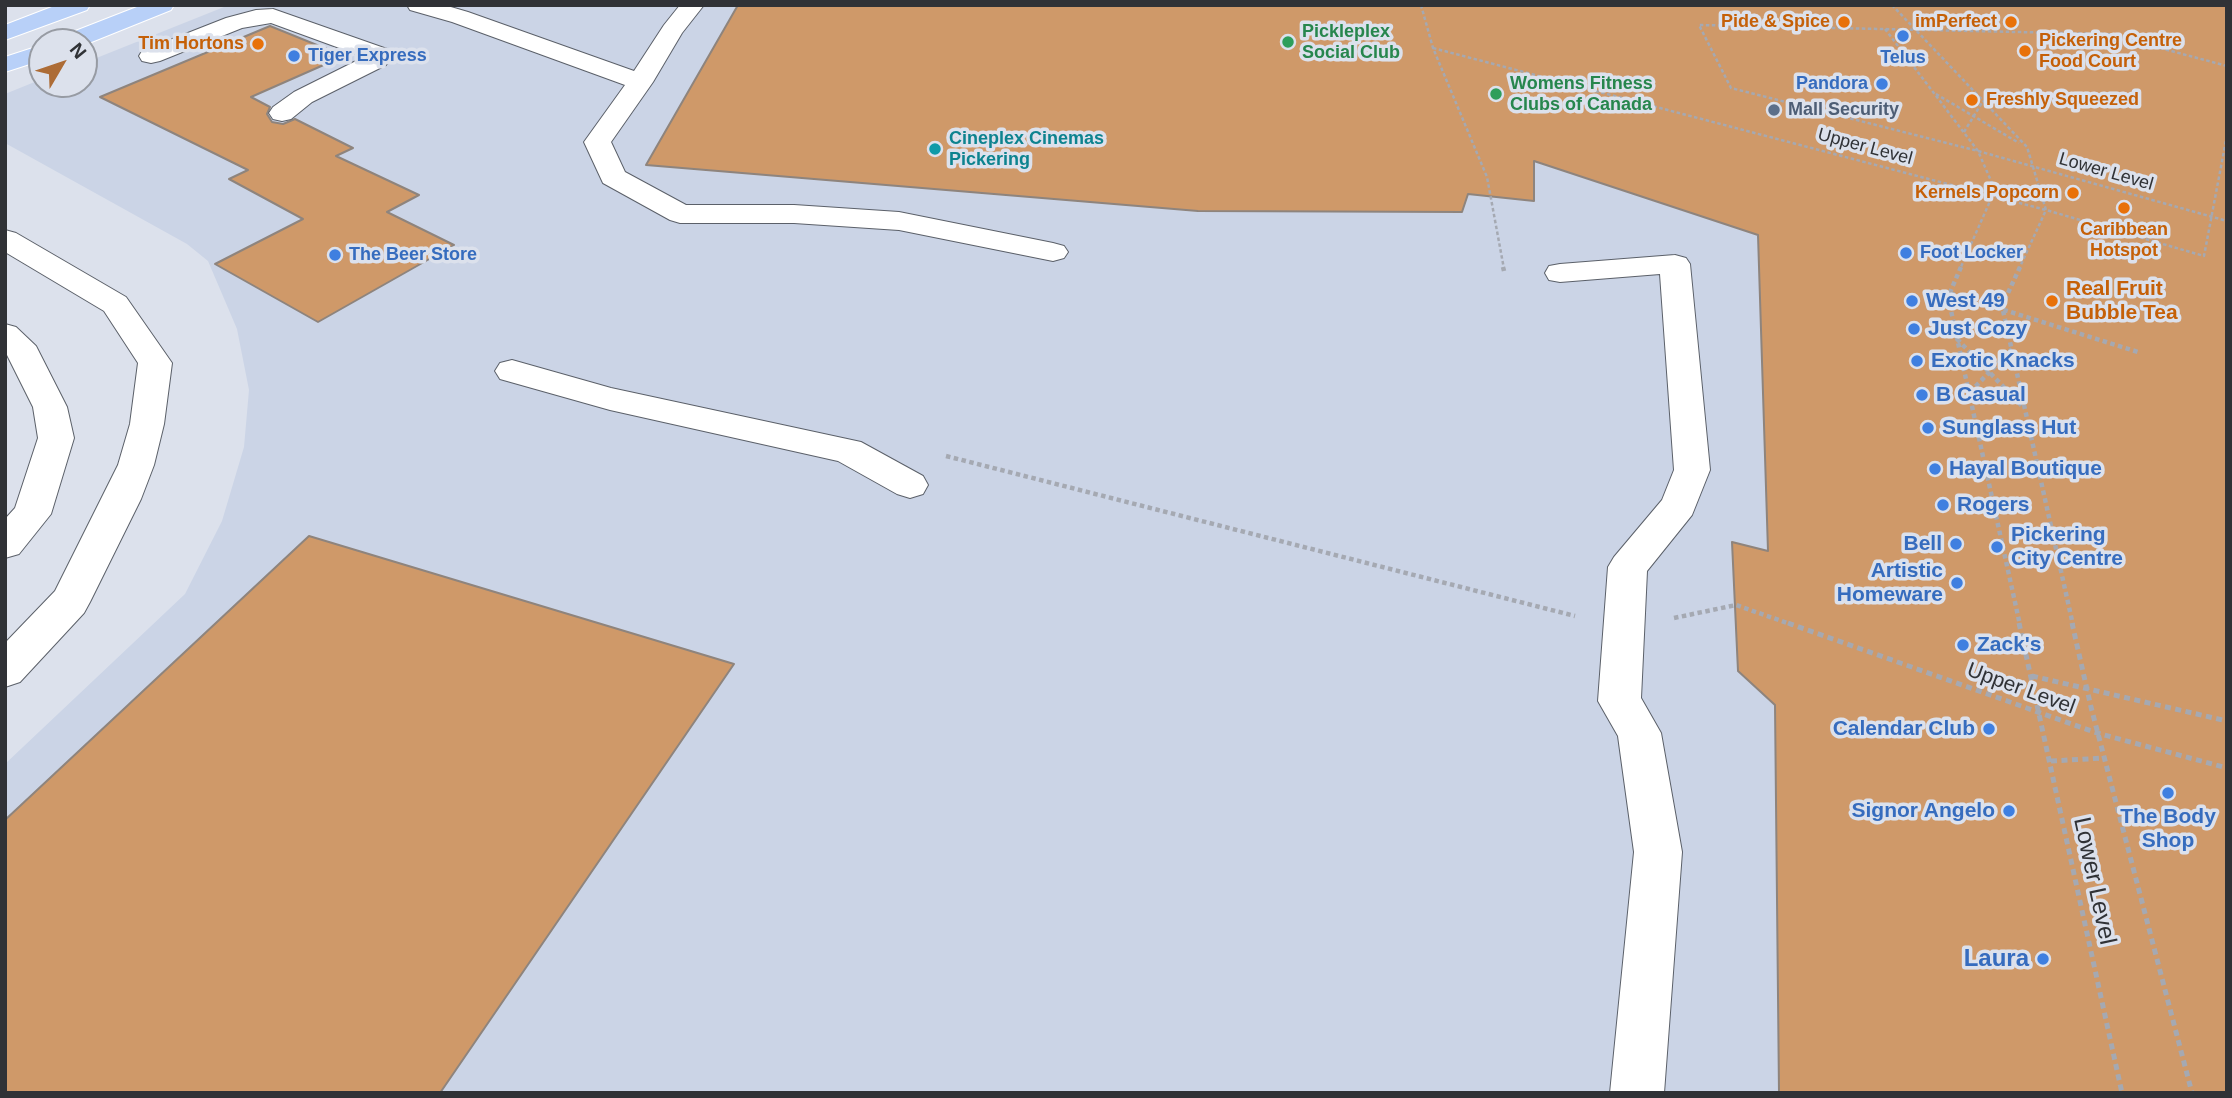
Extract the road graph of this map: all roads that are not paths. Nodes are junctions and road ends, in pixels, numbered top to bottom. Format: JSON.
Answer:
{"nodes":[{"id":1,"x":79,"y":5,"type":"edge"},
{"id":2,"x":163,"y":5,"type":"edge"},
{"id":3,"x":418,"y":5,"type":"edge"},
{"id":4,"x":693,"y":5,"type":"edge"},
{"id":5,"x":98,"y":31,"type":"edge"},
{"id":6,"x":5,"y":33,"type":"edge"},
{"id":7,"x":150,"y":56,"type":"dead end"},
{"id":8,"x":28,"y":57,"type":"edge"},
{"id":9,"x":5,"y":65,"type":"edge"},
{"id":10,"x":640,"y":82,"type":"junction"},
{"id":11,"x":282,"y":113,"type":"dead end"},
{"id":12,"x":5,"y":239,"type":"edge"},
{"id":13,"x":1053,"y":252,"type":"dead end"},
{"id":14,"x":1560,"y":273,"type":"dead end"},
{"id":15,"x":5,"y":334,"type":"edge"},
{"id":16,"x":512,"y":371,"type":"dead end"},
{"id":17,"x":910,"y":485,"type":"dead end"},
{"id":18,"x":5,"y":544,"type":"edge"},
{"id":19,"x":5,"y":670,"type":"edge"},
{"id":20,"x":1637,"y":1093,"type":"edge"}],
"edges":[{"from":1,"to":6,"type":"main road"},
{"from":2,"to":5,"type":"main road"},
{"from":3,"to":10,"type":"street"},
{"from":4,"to":10,"type":"street"},
{"from":7,"to":11,"type":"street"},
{"from":8,"to":9,"type":"main road"},
{"from":10,"to":13,"type":"street"},
{"from":12,"to":19,"type":"street"},
{"from":14,"to":20,"type":"street"},
{"from":15,"to":18,"type":"street"},
{"from":16,"to":17,"type":"street"}]}
